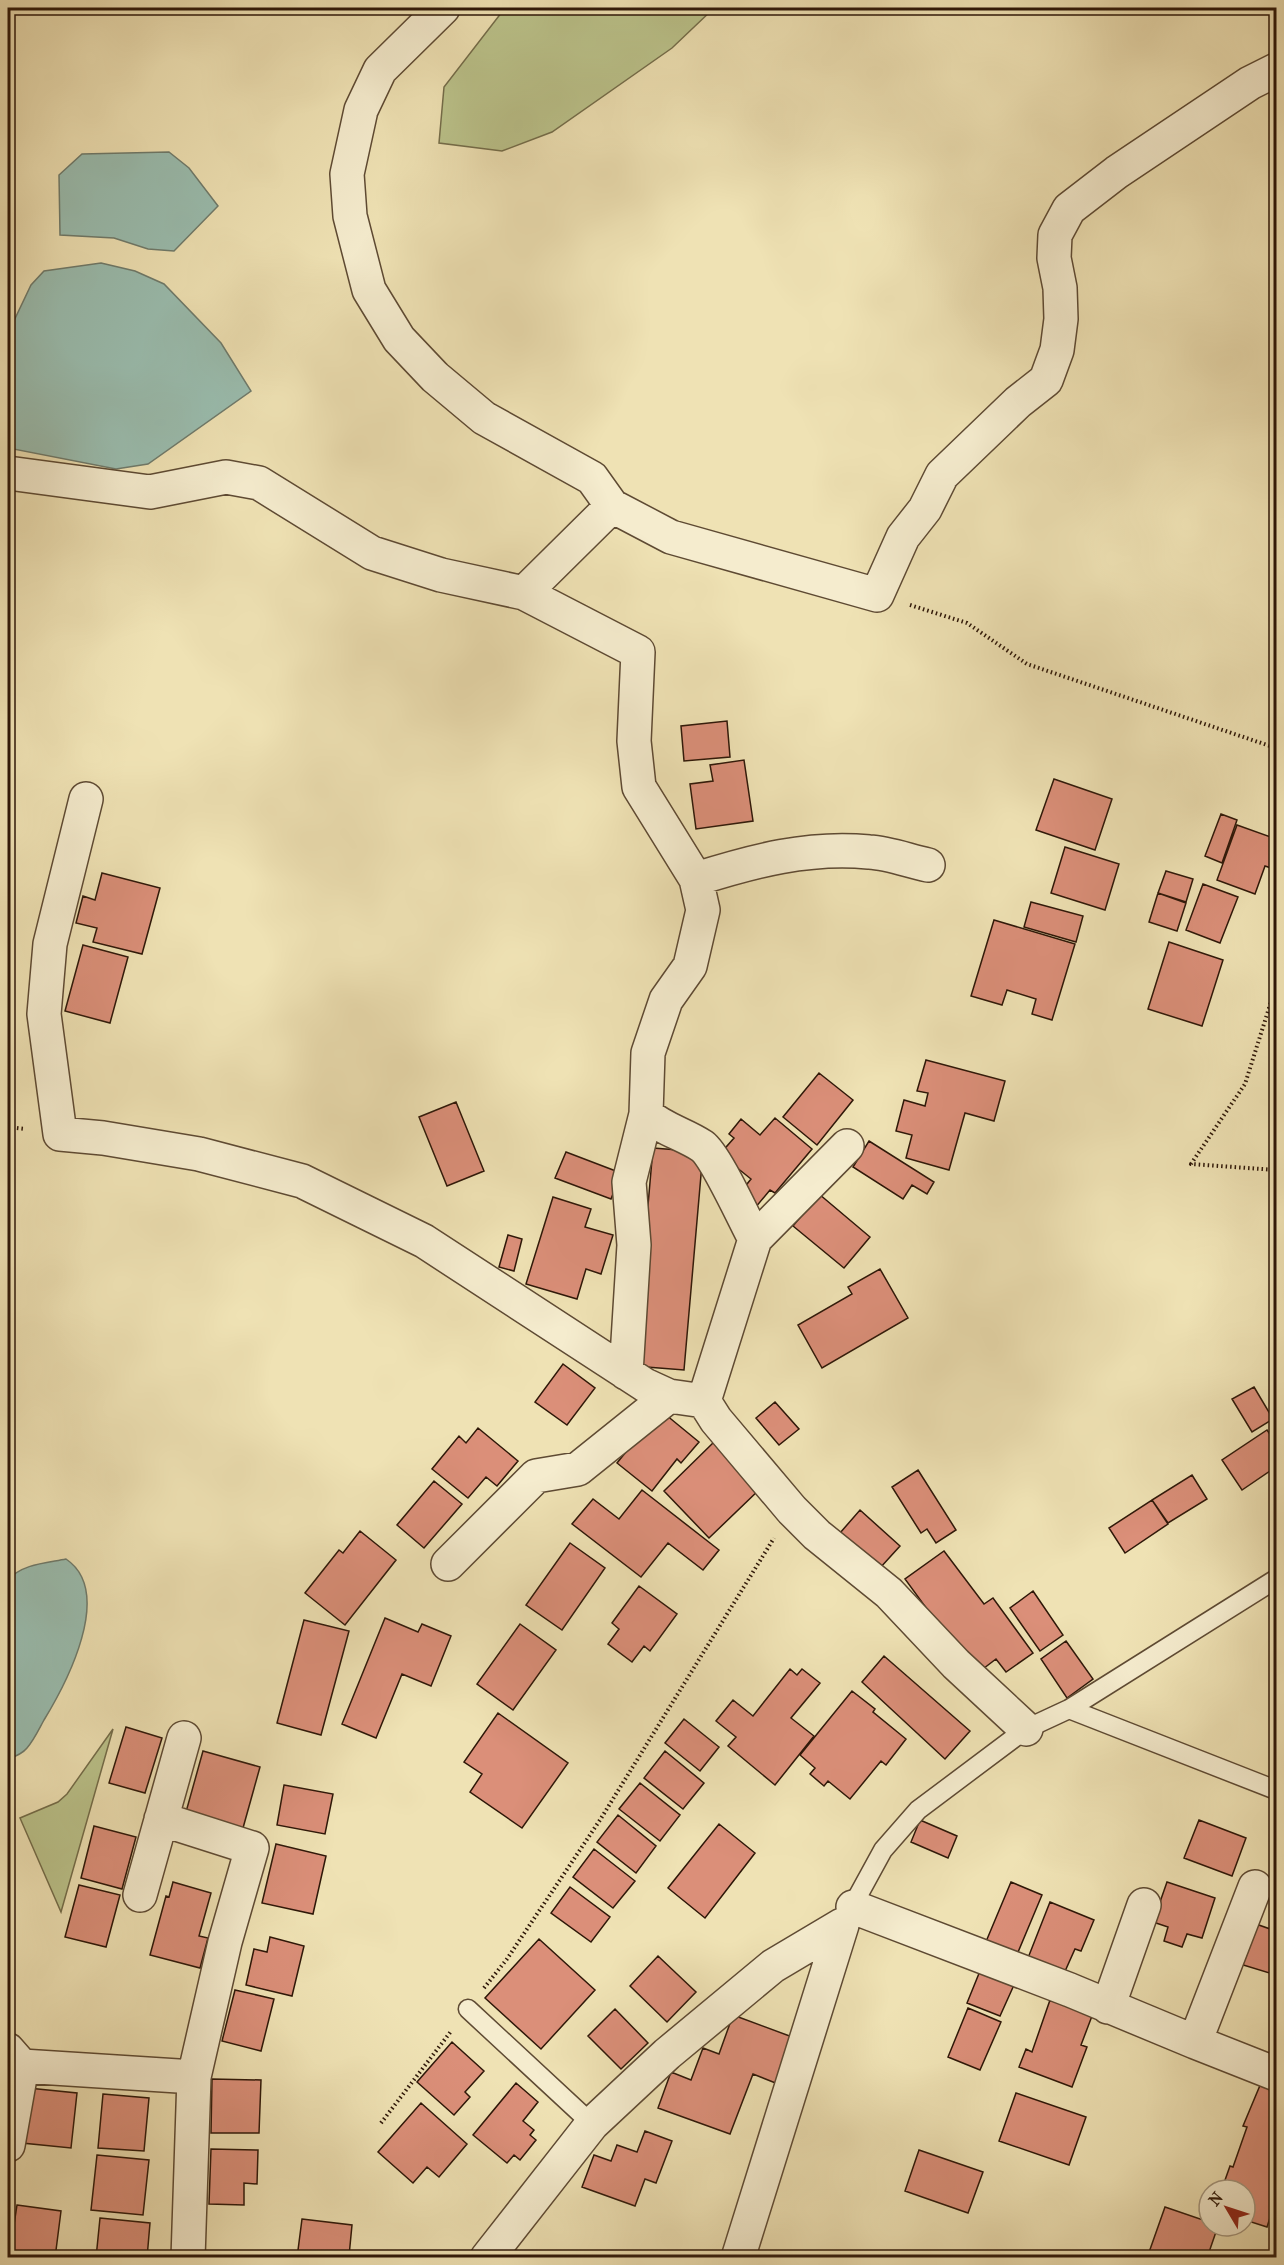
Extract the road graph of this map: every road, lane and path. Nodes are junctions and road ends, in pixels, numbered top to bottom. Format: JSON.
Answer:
{"nodes":[{"id":1,"x":443,"y":8,"type":"edge"},
{"id":2,"x":1276,"y":70,"type":"edge"},
{"id":3,"x":8,"y":473,"type":"edge"},
{"id":4,"x":612,"y":506,"type":"junction"},
{"id":5,"x":524,"y":593,"type":"junction"},
{"id":6,"x":877,"y":595,"type":"junction"},
{"id":7,"x":1276,"y":748,"type":"edge"},
{"id":8,"x":86,"y":799,"type":"dead end"},
{"id":9,"x":928,"y":865,"type":"dead end"},
{"id":10,"x":696,"y":879,"type":"junction"},
{"id":11,"x":1276,"y":963,"type":"edge"},
{"id":12,"x":1276,"y":986,"type":"edge"},
{"id":13,"x":646,"y":1114,"type":"junction"},
{"id":14,"x":847,"y":1146,"type":"dead end"},
{"id":15,"x":1276,"y":1170,"type":"edge"},
{"id":16,"x":755,"y":1239,"type":"junction"},
{"id":17,"x":626,"y":1373,"type":"junction"},
{"id":18,"x":669,"y":1396,"type":"junction"},
{"id":19,"x":704,"y":1401,"type":"junction"},
{"id":20,"x":792,"y":1510,"type":"junction"},
{"id":21,"x":448,"y":1564,"type":"dead end"},
{"id":22,"x":1276,"y":1579,"type":"edge"},
{"id":23,"x":1069,"y":1709,"type":"junction"},
{"id":24,"x":1026,"y":1729,"type":"junction"},
{"id":25,"x":184,"y":1738,"type":"dead end"},
{"id":26,"x":1276,"y":1790,"type":"edge"},
{"id":27,"x":161,"y":1819,"type":"junction"},
{"id":28,"x":1255,"y":1887,"type":"dead end"},
{"id":29,"x":140,"y":1895,"type":"dead end"},
{"id":30,"x":1144,"y":1905,"type":"dead end"},
{"id":31,"x":847,"y":1916,"type":"junction"},
{"id":32,"x":1108,"y":2007,"type":"junction"},
{"id":33,"x":468,"y":2009,"type":"junction"},
{"id":34,"x":1195,"y":2042,"type":"junction"},
{"id":35,"x":15,"y":2058,"type":"edge"},
{"id":36,"x":1276,"y":2074,"type":"edge"},
{"id":37,"x":194,"y":2077,"type":"junction"},
{"id":38,"x":381,"y":2123,"type":"dead end"},
{"id":39,"x":592,"y":2124,"type":"junction"},
{"id":40,"x":8,"y":2145,"type":"edge"},
{"id":41,"x":189,"y":2258,"type":"edge"},
{"id":42,"x":487,"y":2258,"type":"edge"},
{"id":43,"x":738,"y":2258,"type":"edge"}],
"edges":[{"from":1,"to":4,"type":"street"},
{"from":2,"to":6,"type":"street"},
{"from":3,"to":5,"type":"street"},
{"from":4,"to":5,"type":"street"},
{"from":4,"to":6,"type":"street"},
{"from":5,"to":10,"type":"street"},
{"from":6,"to":7,"type":"path"},
{"from":8,"to":17,"type":"street"},
{"from":9,"to":10,"type":"street"},
{"from":10,"to":13,"type":"street"},
{"from":11,"to":12,"type":"path"},
{"from":12,"to":15,"type":"path"},
{"from":13,"to":16,"type":"street"},
{"from":13,"to":17,"type":"street"},
{"from":14,"to":16,"type":"street"},
{"from":16,"to":19,"type":"street"},
{"from":17,"to":18,"type":"street"},
{"from":18,"to":19,"type":"street"},
{"from":18,"to":21,"type":"street"},
{"from":19,"to":20,"type":"street"},
{"from":20,"to":24,"type":"street"},
{"from":20,"to":33,"type":"path"},
{"from":22,"to":23,"type":"lane"},
{"from":23,"to":24,"type":"lane"},
{"from":23,"to":26,"type":"lane"},
{"from":24,"to":31,"type":"lane"},
{"from":25,"to":27,"type":"street"},
{"from":27,"to":29,"type":"street"},
{"from":27,"to":37,"type":"street"},
{"from":28,"to":34,"type":"street"},
{"from":30,"to":32,"type":"street"},
{"from":31,"to":32,"type":"street"},
{"from":31,"to":39,"type":"street"},
{"from":31,"to":43,"type":"street"},
{"from":32,"to":34,"type":"street"},
{"from":33,"to":38,"type":"path"},
{"from":33,"to":39,"type":"lane"},
{"from":34,"to":36,"type":"street"},
{"from":35,"to":37,"type":"street"},
{"from":35,"to":40,"type":"street"},
{"from":37,"to":41,"type":"street"},
{"from":39,"to":42,"type":"street"}]}
